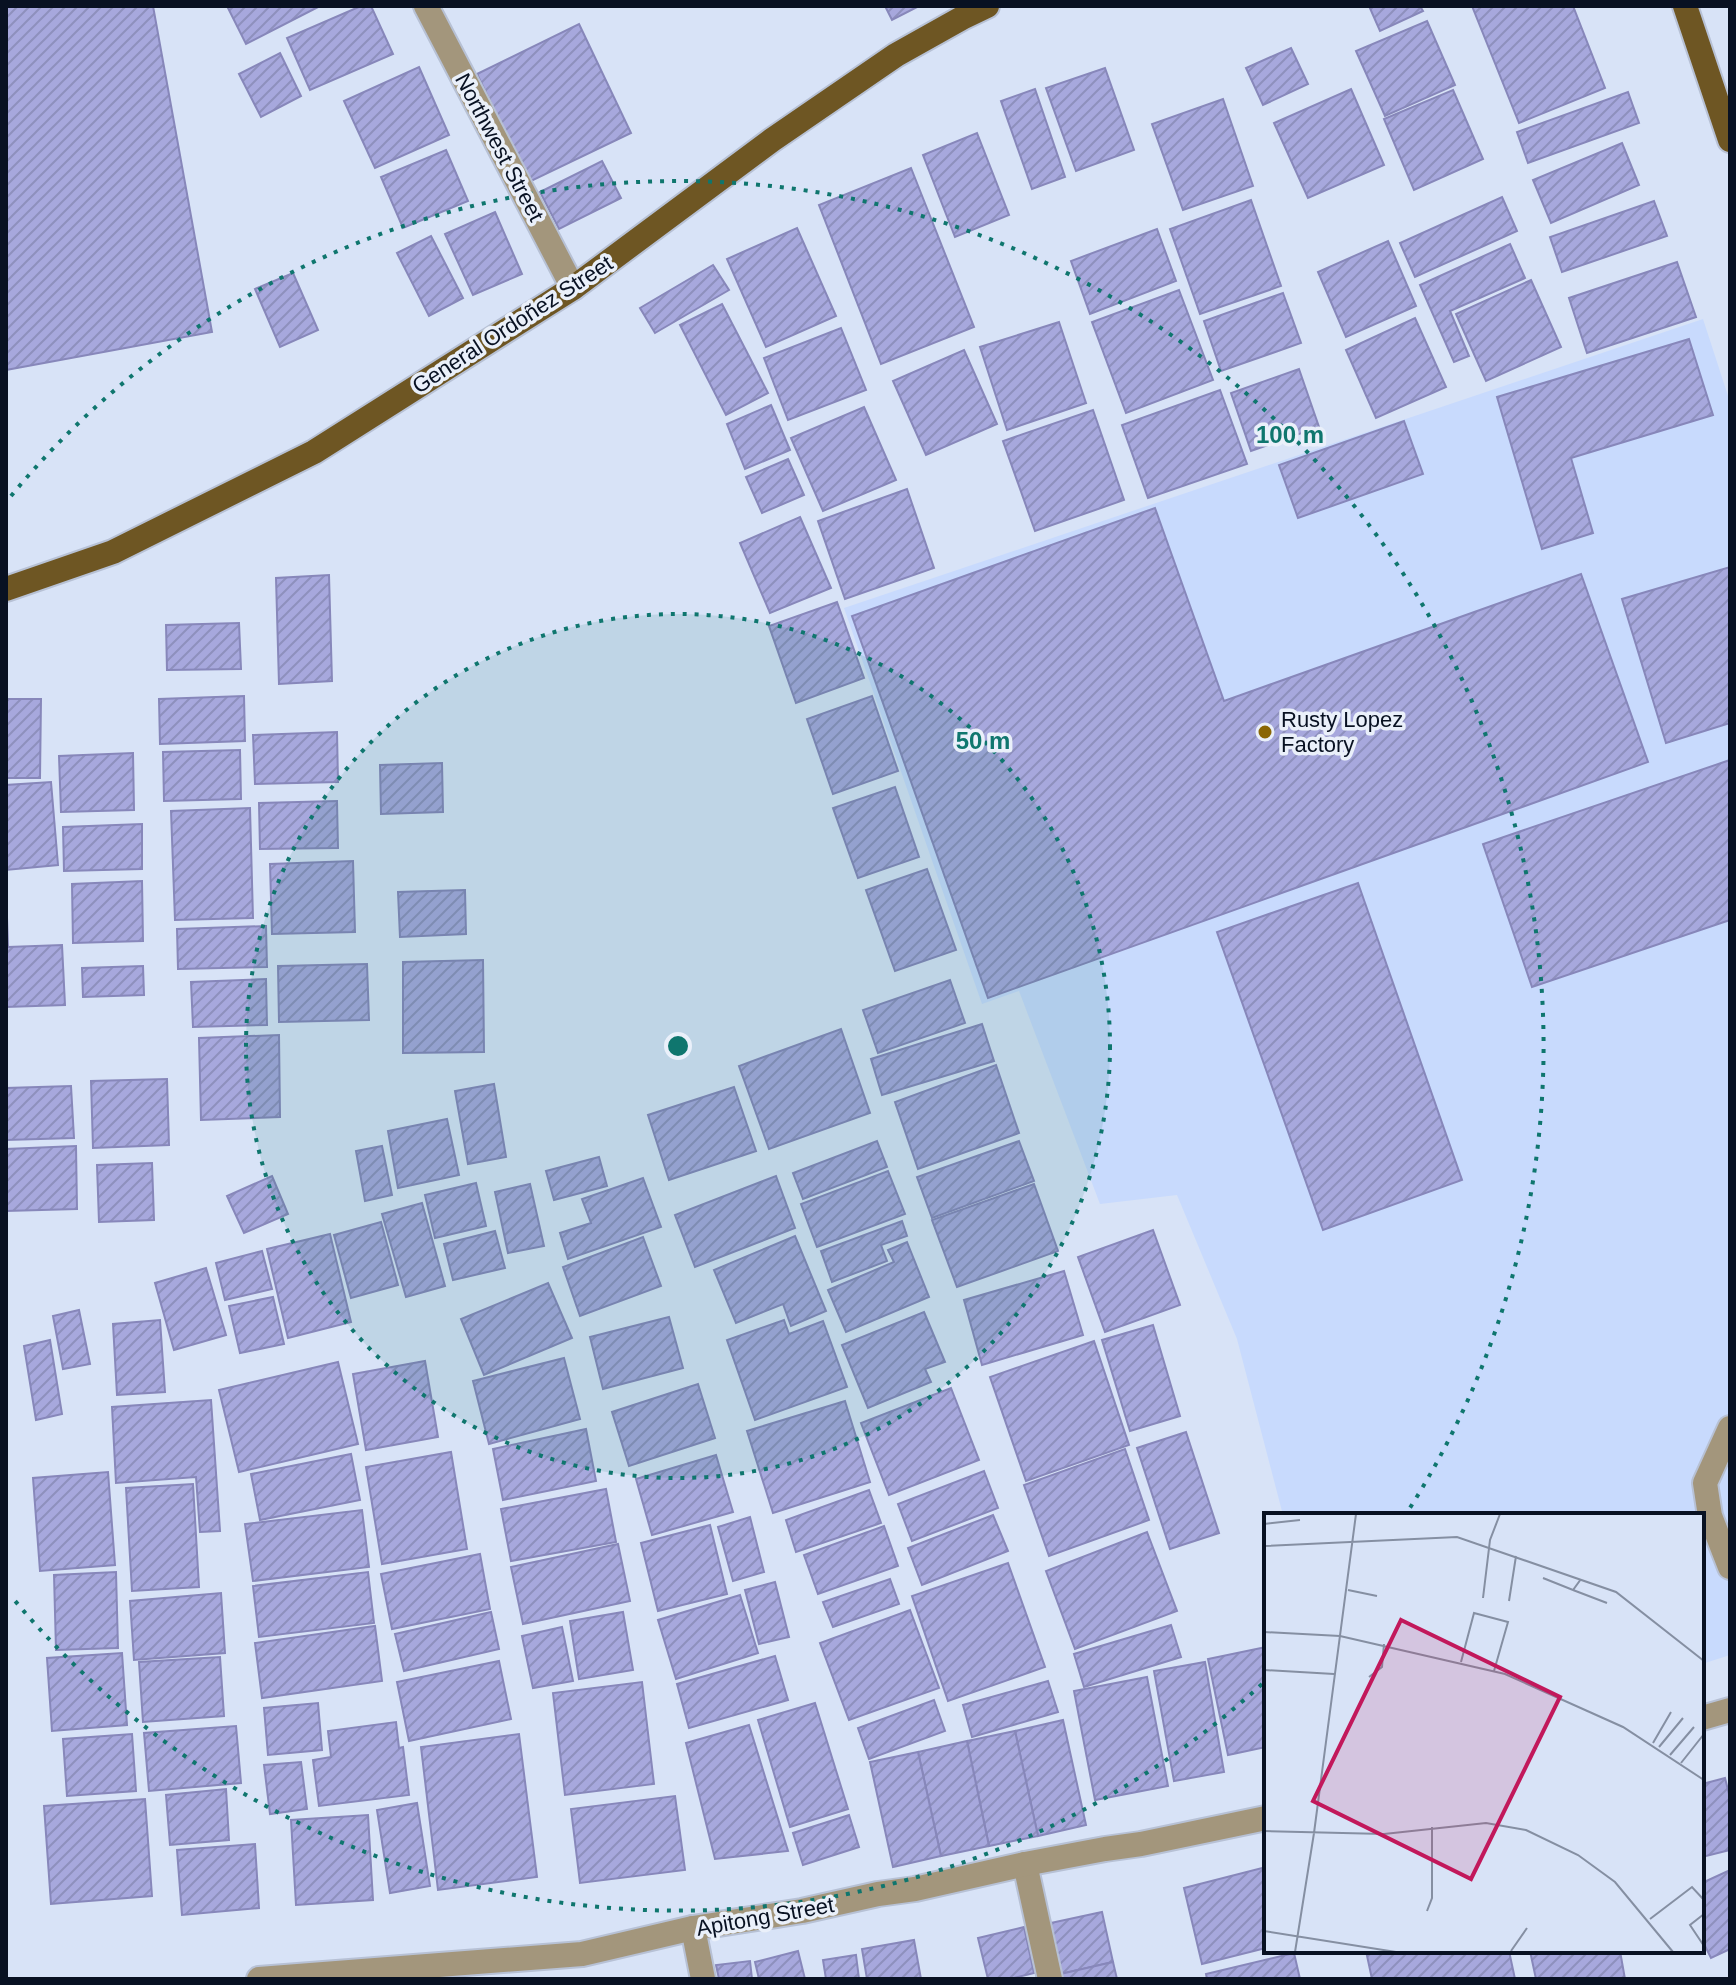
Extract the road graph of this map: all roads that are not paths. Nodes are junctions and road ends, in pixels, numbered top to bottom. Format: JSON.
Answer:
{"nodes":[{"id":1,"x":426,"y":6,"type":"edge"},
{"id":2,"x":987,"y":6,"type":"edge"},
{"id":3,"x":1685,"y":6,"type":"edge"},
{"id":4,"x":1730,"y":140,"type":"edge"},
{"id":5,"x":573,"y":288,"type":"junction"},
{"id":6,"x":6,"y":589,"type":"edge"},
{"id":7,"x":1730,"y":1428,"type":"edge"},
{"id":8,"x":1730,"y":1567,"type":"edge"},
{"id":9,"x":1730,"y":1710,"type":"edge"},
{"id":10,"x":1704,"y":1717,"type":"edge"},
{"id":11,"x":1264,"y":1818,"type":"edge"},
{"id":12,"x":1025,"y":1864,"type":"junction"},
{"id":13,"x":693,"y":1928,"type":"junction"},
{"id":14,"x":259,"y":1979,"type":"edge"},
{"id":15,"x":703,"y":1979,"type":"edge"},
{"id":16,"x":1050,"y":1979,"type":"edge"}],
"edges":[{"from":1,"to":5,"type":"street","name":"Northwest Street"},
{"from":2,"to":5,"type":"main road","name":"General Ordoñez Street"},
{"from":3,"to":4,"type":"main road"},
{"from":5,"to":6,"type":"main road","name":"General Ordoñez Street"},
{"from":7,"to":8,"type":"street"},
{"from":9,"to":10,"type":"street"},
{"from":11,"to":12,"type":"street","name":"Apitong Street"},
{"from":12,"to":13,"type":"street","name":"Apitong Street"},
{"from":12,"to":16,"type":"street"},
{"from":13,"to":14,"type":"street","name":"Apitong Street"},
{"from":13,"to":15,"type":"street"}]}
